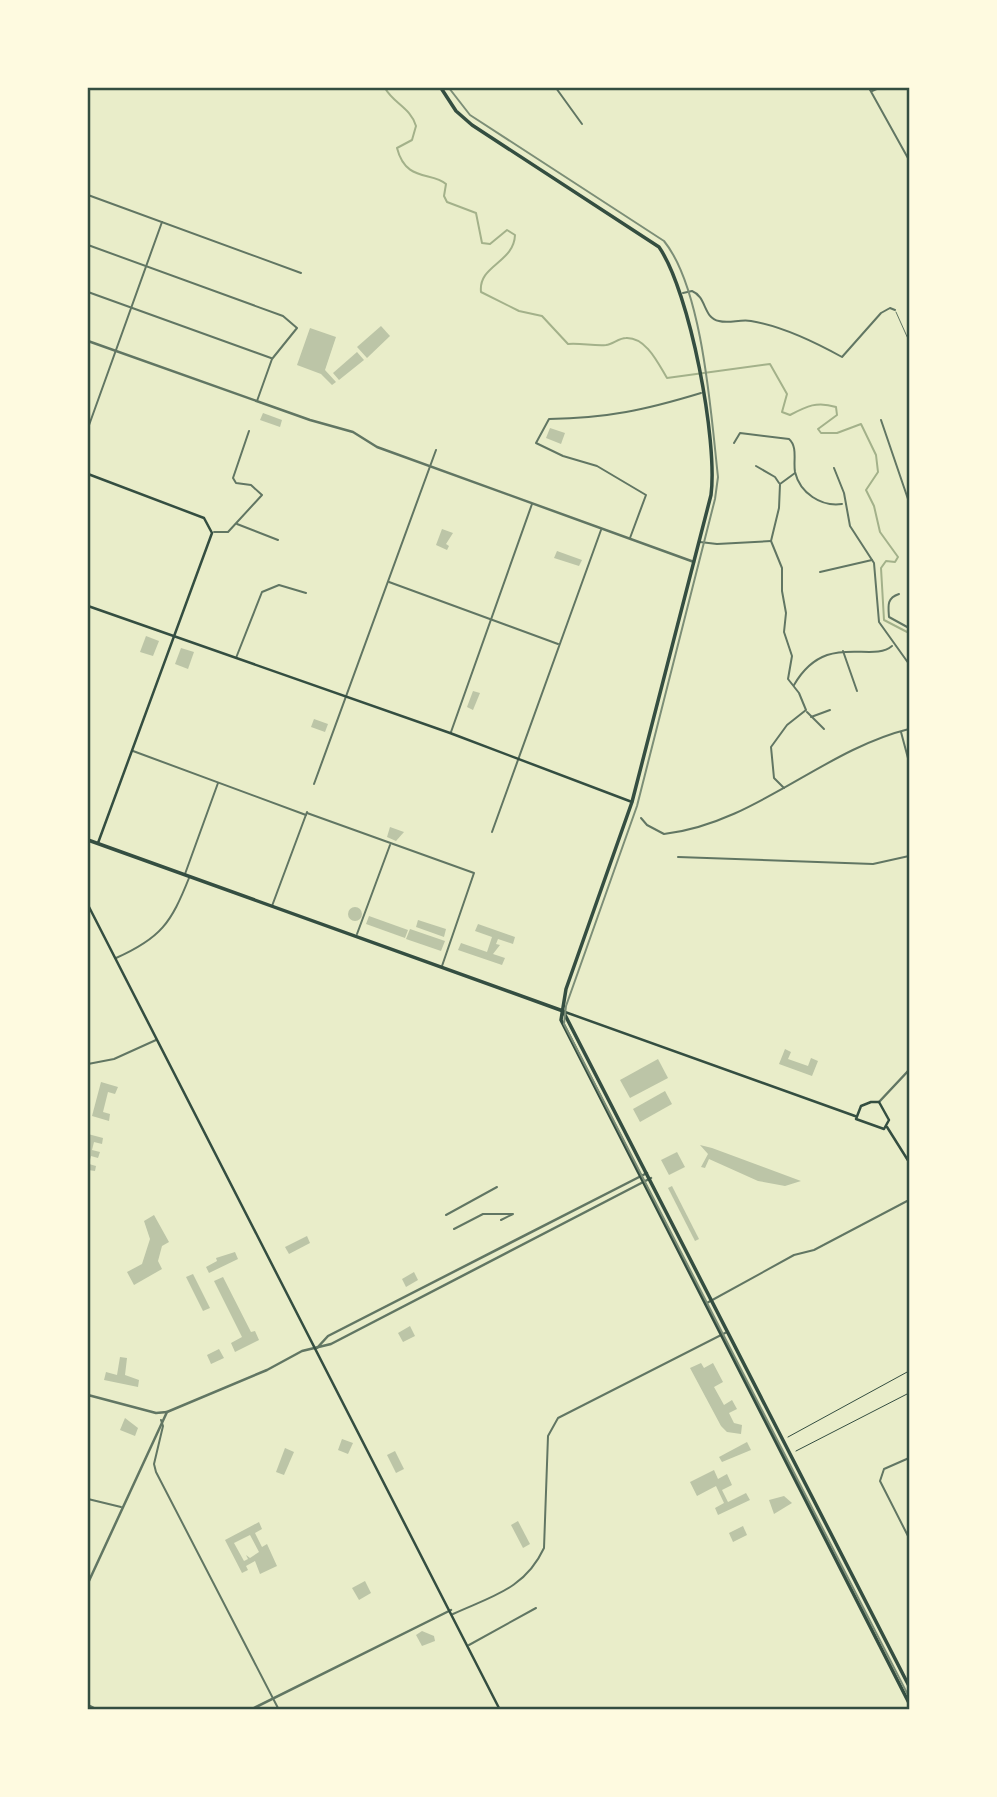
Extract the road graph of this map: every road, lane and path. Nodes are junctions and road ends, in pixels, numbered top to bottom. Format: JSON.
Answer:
{"nodes":[{"id":1,"x":441,"y":88,"type":"edge"},
{"id":2,"x":556,"y":88,"type":"edge"},
{"id":3,"x":869,"y":88,"type":"edge"},
{"id":4,"x":879,"y":88,"type":"edge"},
{"id":5,"x":872,"y":92,"type":"junction"},
{"id":6,"x":582,"y":124,"type":"dead end"},
{"id":7,"x":909,"y":160,"type":"edge"},
{"id":8,"x":88,"y":195,"type":"edge"},
{"id":9,"x":162,"y":222,"type":"junction"},
{"id":10,"x":88,"y":245,"type":"edge"},
{"id":11,"x":146,"y":267,"type":"junction"},
{"id":12,"x":301,"y":273,"type":"dead end"},
{"id":13,"x":88,"y":292,"type":"edge"},
{"id":14,"x":680,"y":294,"type":"junction"},
{"id":15,"x":131,"y":307,"type":"junction"},
{"id":16,"x":895,"y":310,"type":"joint"},
{"id":17,"x":88,"y":341,"type":"edge"},
{"id":18,"x":909,"y":341,"type":"edge"},
{"id":19,"x":116,"y":351,"type":"junction"},
{"id":20,"x":272,"y":359,"type":"junction"},
{"id":21,"x":702,"y":392,"type":"junction"},
{"id":22,"x":257,"y":401,"type":"junction"},
{"id":23,"x":881,"y":420,"type":"dead end"},
{"id":24,"x":88,"y":428,"type":"edge"},
{"id":25,"x":249,"y":431,"type":"dead end"},
{"id":26,"x":734,"y":443,"type":"dead end"},
{"id":27,"x":436,"y":450,"type":"dead end"},
{"id":28,"x":431,"y":465,"type":"junction"},
{"id":29,"x":756,"y":466,"type":"dead end"},
{"id":30,"x":834,"y":468,"type":"dead end"},
{"id":31,"x":795,"y":473,"type":"junction"},
{"id":32,"x":88,"y":474,"type":"edge"},
{"id":33,"x":780,"y":484,"type":"junction"},
{"id":34,"x":533,"y":502,"type":"junction"},
{"id":35,"x":909,"y":502,"type":"edge"},
{"id":36,"x":844,"y":504,"type":"junction"},
{"id":37,"x":236,"y":524,"type":"junction"},
{"id":38,"x":601,"y":529,"type":"junction"},
{"id":39,"x":212,"y":533,"type":"junction"},
{"id":40,"x":630,"y":539,"type":"junction"},
{"id":41,"x":278,"y":540,"type":"dead end"},
{"id":42,"x":699,"y":541,"type":"junction"},
{"id":43,"x":771,"y":541,"type":"junction"},
{"id":44,"x":873,"y":559,"type":"junction"},
{"id":45,"x":694,"y":562,"type":"junction"},
{"id":46,"x":820,"y":572,"type":"dead end"},
{"id":47,"x":388,"y":581,"type":"junction"},
{"id":48,"x":306,"y":593,"type":"dead end"},
{"id":49,"x":899,"y":594,"type":"dead end"},
{"id":50,"x":88,"y":606,"type":"edge"},
{"id":51,"x":490,"y":618,"type":"junction"},
{"id":52,"x":909,"y":628,"type":"edge"},
{"id":53,"x":172,"y":637,"type":"junction"},
{"id":54,"x":559,"y":644,"type":"junction"},
{"id":55,"x":894,"y":644,"type":"junction"},
{"id":56,"x":842,"y":650,"type":"junction"},
{"id":57,"x":235,"y":659,"type":"junction"},
{"id":58,"x":909,"y":664,"type":"edge"},
{"id":59,"x":793,"y":686,"type":"junction"},
{"id":60,"x":858,"y":691,"type":"dead end"},
{"id":61,"x":346,"y":698,"type":"junction"},
{"id":62,"x":830,"y":710,"type":"dead end"},
{"id":63,"x":806,"y":711,"type":"junction"},
{"id":64,"x":811,"y":717,"type":"junction"},
{"id":65,"x":824,"y":729,"type":"dead end"},
{"id":66,"x":909,"y":729,"type":"edge"},
{"id":67,"x":900,"y":731,"type":"junction"},
{"id":68,"x":450,"y":733,"type":"junction"},
{"id":69,"x":131,"y":751,"type":"junction"},
{"id":70,"x":517,"y":759,"type":"junction"},
{"id":71,"x":909,"y":762,"type":"edge"},
{"id":72,"x":218,"y":782,"type":"junction"},
{"id":73,"x":314,"y":785,"type":"dead end"},
{"id":74,"x":784,"y":788,"type":"junction"},
{"id":75,"x":632,"y":803,"type":"junction"},
{"id":76,"x":307,"y":813,"type":"junction"},
{"id":77,"x":641,"y":818,"type":"dead end"},
{"id":78,"x":492,"y":832,"type":"dead end"},
{"id":79,"x":88,"y":840,"type":"edge"},
{"id":80,"x":98,"y":844,"type":"junction"},
{"id":81,"x":391,"y":844,"type":"junction"},
{"id":82,"x":909,"y":856,"type":"edge"},
{"id":83,"x":678,"y":857,"type":"dead end"},
{"id":84,"x":187,"y":876,"type":"junction"},
{"id":85,"x":88,"y":905,"type":"edge"},
{"id":86,"x":272,"y":906,"type":"junction"},
{"id":87,"x":356,"y":937,"type":"junction"},
{"id":88,"x":115,"y":958,"type":"junction"},
{"id":89,"x":441,"y":967,"type":"junction"},
{"id":90,"x":563,"y":1011,"type":"junction"},
{"id":91,"x":570,"y":1024,"type":"junction"},
{"id":92,"x":563,"y":1027,"type":"junction"},
{"id":93,"x":157,"y":1040,"type":"junction"},
{"id":94,"x":88,"y":1065,"type":"edge"},
{"id":95,"x":594,"y":1069,"type":"junction"},
{"id":96,"x":909,"y":1070,"type":"edge"},
{"id":97,"x":586,"y":1073,"type":"junction"},
{"id":98,"x":879,"y":1102,"type":"junction"},
{"id":99,"x":855,"y":1116,"type":"junction"},
{"id":100,"x":887,"y":1127,"type":"junction"},
{"id":101,"x":626,"y":1131,"type":"junction"},
{"id":102,"x":618,"y":1135,"type":"junction"},
{"id":103,"x":640,"y":1158,"type":"junction"},
{"id":104,"x":632,"y":1162,"type":"junction"},
{"id":105,"x":909,"y":1162,"type":"edge"},
{"id":106,"x":647,"y":1173,"type":"junction"},
{"id":107,"x":640,"y":1177,"type":"junction"},
{"id":108,"x":651,"y":1178,"type":"junction"},
{"id":109,"x":643,"y":1182,"type":"junction"},
{"id":110,"x":497,"y":1187,"type":"dead end"},
{"id":111,"x":657,"y":1189,"type":"junction"},
{"id":112,"x":649,"y":1194,"type":"junction"},
{"id":113,"x":909,"y":1200,"type":"edge"},
{"id":114,"x":446,"y":1215,"type":"dead end"},
{"id":115,"x":501,"y":1220,"type":"dead end"},
{"id":116,"x":673,"y":1223,"type":"junction"},
{"id":117,"x":666,"y":1227,"type":"junction"},
{"id":118,"x":454,"y":1229,"type":"dead end"},
{"id":119,"x":472,"y":1263,"type":"junction"},
{"id":120,"x":476,"y":1268,"type":"junction"},
{"id":121,"x":702,"y":1280,"type":"junction"},
{"id":122,"x":694,"y":1284,"type":"junction"},
{"id":123,"x":399,"y":1300,"type":"junction"},
{"id":124,"x":712,"y":1300,"type":"junction"},
{"id":125,"x":705,"y":1304,"type":"junction"},
{"id":126,"x":402,"y":1306,"type":"junction"},
{"id":127,"x":727,"y":1331,"type":"junction"},
{"id":128,"x":720,"y":1335,"type":"junction"},
{"id":129,"x":315,"y":1349,"type":"junction"},
{"id":130,"x":909,"y":1371,"type":"edge"},
{"id":131,"x":909,"y":1393,"type":"edge"},
{"id":132,"x":88,"y":1395,"type":"edge"},
{"id":133,"x":767,"y":1408,"type":"junction"},
{"id":134,"x":167,"y":1412,"type":"junction"},
{"id":135,"x":760,"y":1412,"type":"junction"},
{"id":136,"x":161,"y":1420,"type":"junction"},
{"id":137,"x":784,"y":1439,"type":"junction"},
{"id":138,"x":791,"y":1454,"type":"junction"},
{"id":139,"x":909,"y":1458,"type":"edge"},
{"id":140,"x":88,"y":1499,"type":"edge"},
{"id":141,"x":121,"y":1507,"type":"junction"},
{"id":142,"x":909,"y":1538,"type":"edge"},
{"id":143,"x":836,"y":1542,"type":"junction"},
{"id":144,"x":828,"y":1546,"type":"junction"},
{"id":145,"x":847,"y":1564,"type":"junction"},
{"id":146,"x":88,"y":1566,"type":"edge"},
{"id":147,"x":94,"y":1567,"type":"junction"},
{"id":148,"x":840,"y":1568,"type":"junction"},
{"id":149,"x":88,"y":1583,"type":"edge"},
{"id":150,"x":859,"y":1587,"type":"junction"},
{"id":151,"x":852,"y":1591,"type":"junction"},
{"id":152,"x":536,"y":1608,"type":"dead end"},
{"id":153,"x":871,"y":1611,"type":"junction"},
{"id":154,"x":452,"y":1612,"type":"junction"},
{"id":155,"x":864,"y":1614,"type":"junction"},
{"id":156,"x":882,"y":1633,"type":"junction"},
{"id":157,"x":875,"y":1637,"type":"junction"},
{"id":158,"x":468,"y":1646,"type":"junction"},
{"id":159,"x":890,"y":1649,"type":"junction"},
{"id":160,"x":883,"y":1652,"type":"junction"},
{"id":161,"x":904,"y":1675,"type":"junction"},
{"id":162,"x":897,"y":1679,"type":"junction"},
{"id":163,"x":909,"y":1686,"type":"edge"},
{"id":164,"x":273,"y":1698,"type":"junction"},
{"id":165,"x":909,"y":1703,"type":"edge"},
{"id":166,"x":88,"y":1705,"type":"edge"},
{"id":167,"x":98,"y":1710,"type":"edge"},
{"id":168,"x":250,"y":1710,"type":"edge"},
{"id":169,"x":279,"y":1710,"type":"edge"},
{"id":170,"x":500,"y":1710,"type":"edge"}],
"edges":[{"from":1,"to":14,"type":"main road"},
{"from":2,"to":6,"type":"street"},
{"from":3,"to":5,"type":"street"},
{"from":4,"to":5,"type":"street"},
{"from":5,"to":7,"type":"street"},
{"from":8,"to":9,"type":"street"},
{"from":9,"to":11,"type":"street"},
{"from":9,"to":12,"type":"street"},
{"from":10,"to":11,"type":"street"},
{"from":11,"to":15,"type":"street"},
{"from":11,"to":20,"type":"street"},
{"from":13,"to":15,"type":"street"},
{"from":14,"to":16,"type":"street"},
{"from":14,"to":21,"type":"main road"},
{"from":15,"to":19,"type":"street"},
{"from":15,"to":20,"type":"street"},
{"from":16,"to":18,"type":"lane"},
{"from":17,"to":19,"type":"street"},
{"from":19,"to":22,"type":"street"},
{"from":19,"to":24,"type":"street"},
{"from":20,"to":22,"type":"street"},
{"from":21,"to":40,"type":"street"},
{"from":21,"to":42,"type":"main road"},
{"from":22,"to":28,"type":"street"},
{"from":23,"to":35,"type":"street"},
{"from":25,"to":37,"type":"street"},
{"from":26,"to":31,"type":"street"},
{"from":27,"to":28,"type":"street"},
{"from":28,"to":34,"type":"street"},
{"from":28,"to":47,"type":"street"},
{"from":29,"to":33,"type":"street"},
{"from":30,"to":36,"type":"street"},
{"from":31,"to":33,"type":"street"},
{"from":31,"to":36,"type":"street"},
{"from":32,"to":39,"type":"main road"},
{"from":33,"to":43,"type":"street"},
{"from":34,"to":38,"type":"street"},
{"from":34,"to":51,"type":"street"},
{"from":36,"to":44,"type":"street"},
{"from":37,"to":39,"type":"street"},
{"from":37,"to":41,"type":"street"},
{"from":38,"to":40,"type":"street"},
{"from":38,"to":54,"type":"street"},
{"from":39,"to":53,"type":"main road"},
{"from":40,"to":45,"type":"street"},
{"from":42,"to":43,"type":"street"},
{"from":42,"to":45,"type":"main road"},
{"from":43,"to":59,"type":"street"},
{"from":44,"to":46,"type":"street"},
{"from":44,"to":55,"type":"street"},
{"from":45,"to":75,"type":"main road"},
{"from":47,"to":51,"type":"street"},
{"from":47,"to":61,"type":"street"},
{"from":48,"to":57,"type":"street"},
{"from":49,"to":52,"type":"street"},
{"from":50,"to":53,"type":"main road"},
{"from":51,"to":54,"type":"street"},
{"from":51,"to":68,"type":"street"},
{"from":53,"to":57,"type":"main road"},
{"from":53,"to":69,"type":"main road"},
{"from":54,"to":70,"type":"street"},
{"from":55,"to":56,"type":"street"},
{"from":55,"to":58,"type":"street"},
{"from":56,"to":59,"type":"street"},
{"from":56,"to":60,"type":"street"},
{"from":57,"to":61,"type":"main road"},
{"from":59,"to":63,"type":"street"},
{"from":61,"to":68,"type":"main road"},
{"from":61,"to":73,"type":"street"},
{"from":62,"to":64,"type":"street"},
{"from":63,"to":64,"type":"street"},
{"from":63,"to":74,"type":"street"},
{"from":64,"to":65,"type":"street"},
{"from":66,"to":67,"type":"street"},
{"from":67,"to":71,"type":"street"},
{"from":67,"to":74,"type":"street"},
{"from":68,"to":70,"type":"main road"},
{"from":69,"to":72,"type":"street"},
{"from":69,"to":80,"type":"main road"},
{"from":70,"to":75,"type":"main road"},
{"from":70,"to":78,"type":"street"},
{"from":72,"to":76,"type":"street"},
{"from":72,"to":84,"type":"street"},
{"from":74,"to":77,"type":"street"},
{"from":75,"to":90,"type":"main road"},
{"from":76,"to":81,"type":"street"},
{"from":76,"to":86,"type":"street"},
{"from":79,"to":80,"type":"main road"},
{"from":80,"to":84,"type":"main road"},
{"from":81,"to":87,"type":"street"},
{"from":81,"to":89,"type":"street"},
{"from":82,"to":83,"type":"street"},
{"from":84,"to":86,"type":"main road"},
{"from":84,"to":88,"type":"street"},
{"from":85,"to":88,"type":"main road"},
{"from":86,"to":87,"type":"main road"},
{"from":87,"to":89,"type":"main road"},
{"from":88,"to":93,"type":"main road"},
{"from":89,"to":90,"type":"main road"},
{"from":90,"to":91,"type":"main road"},
{"from":90,"to":92,"type":"main road"},
{"from":90,"to":99,"type":"main road"},
{"from":91,"to":92,"type":"street"},
{"from":91,"to":95,"type":"main road"},
{"from":92,"to":97,"type":"main road"},
{"from":93,"to":94,"type":"street"},
{"from":93,"to":129,"type":"main road"},
{"from":95,"to":97,"type":"street"},
{"from":95,"to":101,"type":"main road"},
{"from":96,"to":98,"type":"street"},
{"from":97,"to":102,"type":"main road"},
{"from":98,"to":99,"type":"main road"},
{"from":98,"to":100,"type":"main road"},
{"from":99,"to":100,"type":"main road"},
{"from":100,"to":105,"type":"main road"},
{"from":101,"to":102,"type":"street"},
{"from":101,"to":103,"type":"main road"},
{"from":102,"to":104,"type":"main road"},
{"from":103,"to":104,"type":"street"},
{"from":103,"to":106,"type":"main road"},
{"from":104,"to":107,"type":"main road"},
{"from":106,"to":107,"type":"street"},
{"from":106,"to":108,"type":"main road"},
{"from":107,"to":109,"type":"main road"},
{"from":107,"to":119,"type":"street"},
{"from":108,"to":109,"type":"street"},
{"from":108,"to":111,"type":"main road"},
{"from":109,"to":112,"type":"main road"},
{"from":109,"to":120,"type":"street"},
{"from":110,"to":114,"type":"street"},
{"from":111,"to":112,"type":"street"},
{"from":111,"to":116,"type":"main road"},
{"from":112,"to":117,"type":"main road"},
{"from":113,"to":124,"type":"street"},
{"from":115,"to":118,"type":"street"},
{"from":116,"to":117,"type":"street"},
{"from":116,"to":121,"type":"main road"},
{"from":117,"to":122,"type":"main road"},
{"from":119,"to":120,"type":"street"},
{"from":119,"to":123,"type":"street"},
{"from":120,"to":126,"type":"street"},
{"from":121,"to":122,"type":"street"},
{"from":121,"to":124,"type":"main road"},
{"from":122,"to":125,"type":"main road"},
{"from":123,"to":126,"type":"street"},
{"from":123,"to":129,"type":"street"},
{"from":124,"to":125,"type":"street"},
{"from":124,"to":127,"type":"main road"},
{"from":125,"to":128,"type":"main road"},
{"from":126,"to":129,"type":"street"},
{"from":127,"to":128,"type":"street"},
{"from":127,"to":133,"type":"main road"},
{"from":128,"to":135,"type":"main road"},
{"from":128,"to":154,"type":"street"},
{"from":129,"to":134,"type":"street"},
{"from":129,"to":154,"type":"main road"},
{"from":130,"to":137,"type":"path"},
{"from":131,"to":138,"type":"path"},
{"from":132,"to":134,"type":"street"},
{"from":133,"to":135,"type":"street"},
{"from":133,"to":137,"type":"main road"},
{"from":134,"to":136,"type":"street"},
{"from":135,"to":144,"type":"main road"},
{"from":136,"to":141,"type":"street"},
{"from":136,"to":164,"type":"street"},
{"from":137,"to":138,"type":"main road"},
{"from":138,"to":143,"type":"main road"},
{"from":139,"to":142,"type":"street"},
{"from":140,"to":141,"type":"street"},
{"from":141,"to":147,"type":"street"},
{"from":143,"to":144,"type":"street"},
{"from":143,"to":145,"type":"main road"},
{"from":144,"to":148,"type":"main road"},
{"from":145,"to":148,"type":"street"},
{"from":145,"to":150,"type":"main road"},
{"from":146,"to":147,"type":"street"},
{"from":147,"to":149,"type":"street"},
{"from":148,"to":151,"type":"main road"},
{"from":150,"to":151,"type":"street"},
{"from":150,"to":153,"type":"main road"},
{"from":151,"to":155,"type":"main road"},
{"from":152,"to":158,"type":"street"},
{"from":153,"to":155,"type":"street"},
{"from":153,"to":156,"type":"main road"},
{"from":154,"to":158,"type":"main road"},
{"from":154,"to":164,"type":"street"},
{"from":155,"to":157,"type":"main road"},
{"from":156,"to":157,"type":"street"},
{"from":156,"to":159,"type":"main road"},
{"from":157,"to":160,"type":"main road"},
{"from":158,"to":170,"type":"main road"},
{"from":159,"to":160,"type":"street"},
{"from":159,"to":161,"type":"main road"},
{"from":160,"to":162,"type":"main road"},
{"from":161,"to":162,"type":"street"},
{"from":161,"to":163,"type":"main road"},
{"from":162,"to":165,"type":"main road"},
{"from":164,"to":168,"type":"street"},
{"from":164,"to":169,"type":"street"},
{"from":166,"to":167,"type":"street"}]}
